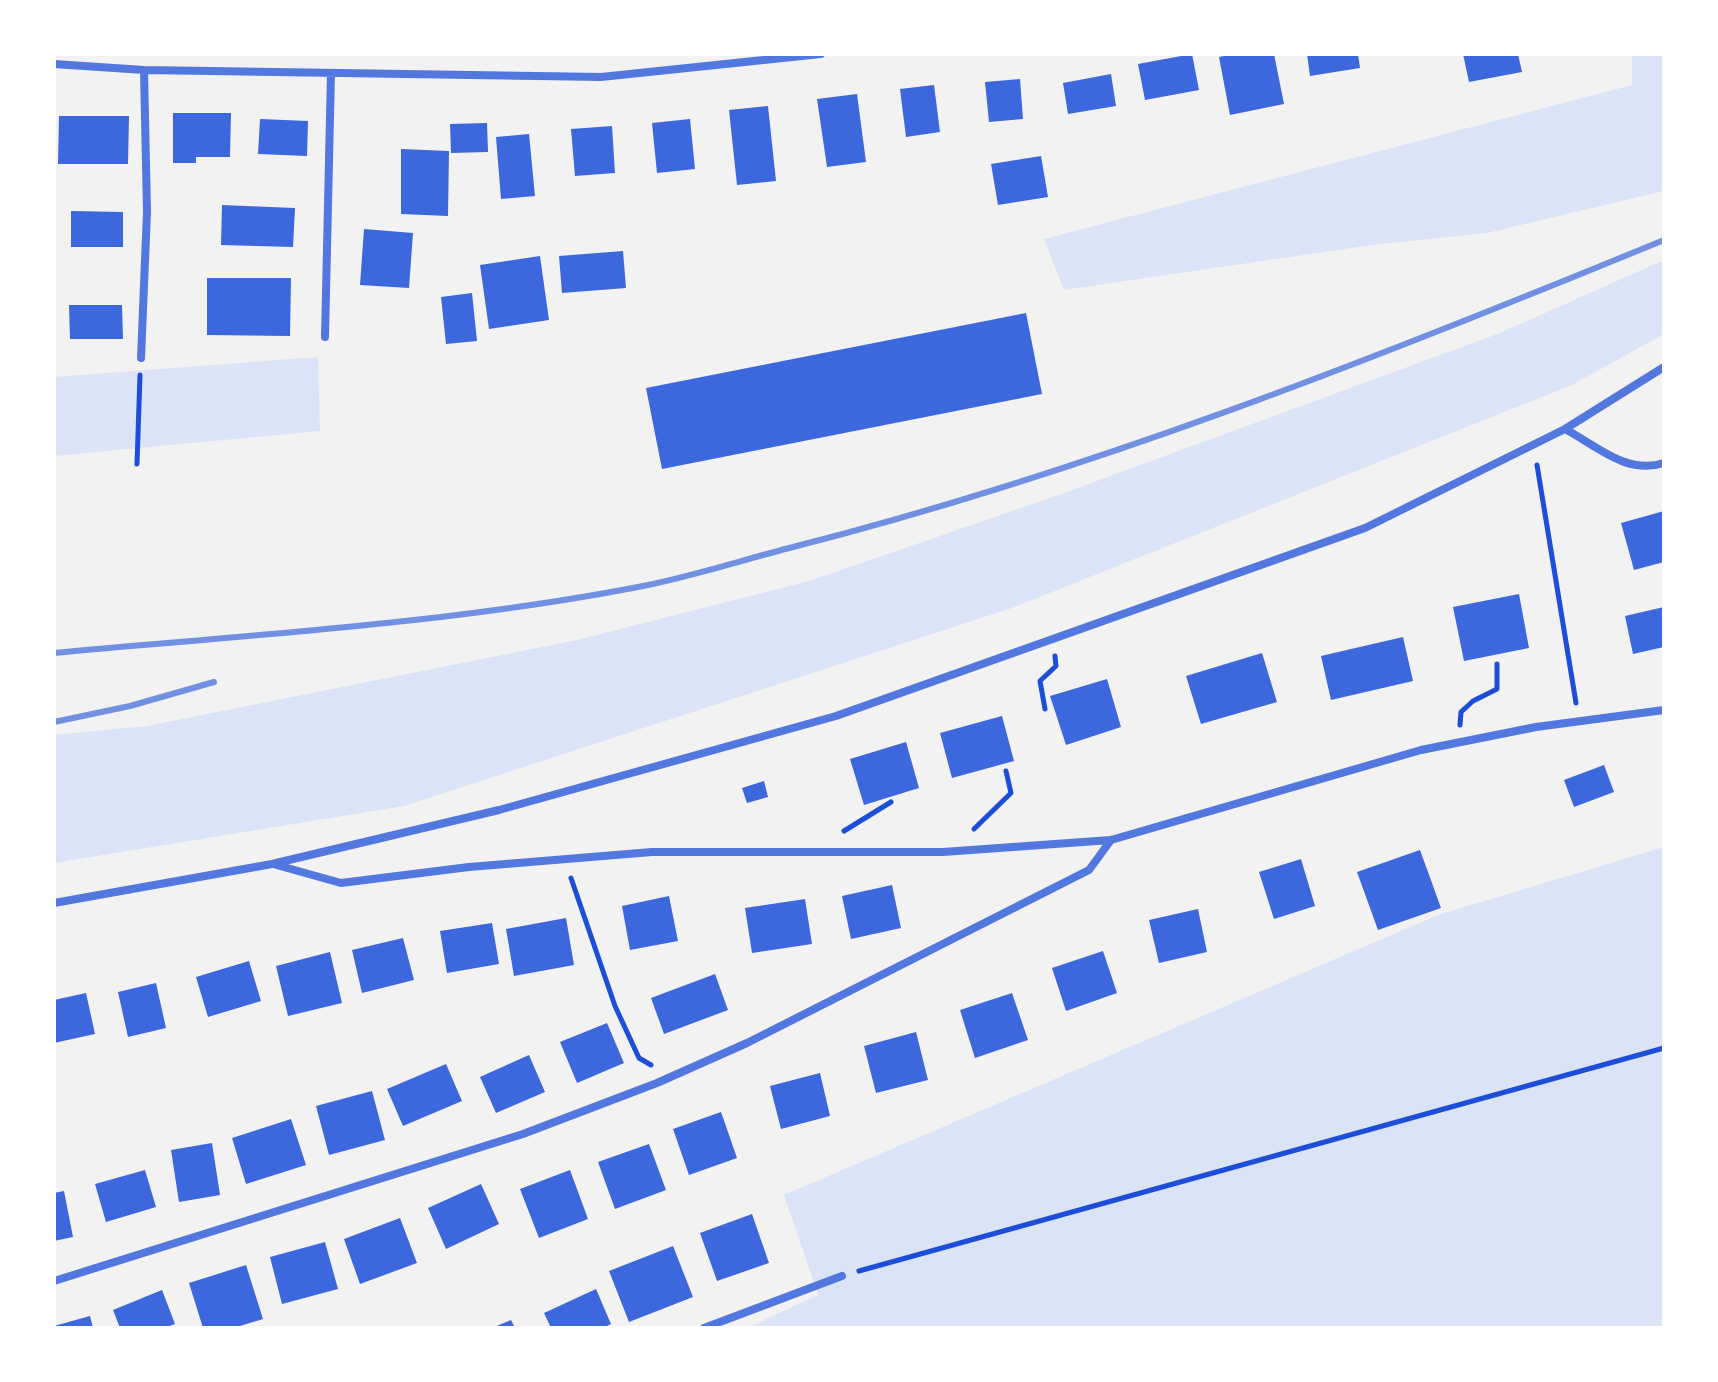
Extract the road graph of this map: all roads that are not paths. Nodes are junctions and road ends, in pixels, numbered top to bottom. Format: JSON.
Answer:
{"nodes":[{"id":1,"x":821,"y":54,"type":"edge"},
{"id":2,"x":54,"y":64,"type":"edge"},
{"id":3,"x":144,"y":70,"type":"junction"},
{"id":4,"x":331,"y":73,"type":"junction"},
{"id":5,"x":325,"y":337,"type":"dead end"},
{"id":6,"x":141,"y":358,"type":"road end"},
{"id":7,"x":1664,"y":367,"type":"edge"},
{"id":8,"x":1565,"y":429,"type":"junction"},
{"id":9,"x":1664,"y":463,"type":"edge"},
{"id":10,"x":1664,"y":710,"type":"edge"},
{"id":11,"x":1111,"y":840,"type":"junction"},
{"id":12,"x":272,"y":864,"type":"junction"},
{"id":13,"x":54,"y":903,"type":"edge"},
{"id":14,"x":842,"y":1276,"type":"road end"},
{"id":15,"x":54,"y":1281,"type":"edge"},
{"id":16,"x":704,"y":1328,"type":"edge"}],
"edges":[{"from":1,"to":4,"type":"street"},
{"from":2,"to":3,"type":"street"},
{"from":3,"to":4,"type":"street"},
{"from":3,"to":6,"type":"street"},
{"from":4,"to":5,"type":"street"},
{"from":7,"to":8,"type":"street"},
{"from":8,"to":9,"type":"street"},
{"from":8,"to":12,"type":"street"},
{"from":10,"to":11,"type":"street"},
{"from":11,"to":12,"type":"street"},
{"from":11,"to":15,"type":"street"},
{"from":12,"to":13,"type":"street"},
{"from":14,"to":16,"type":"street"}]}
